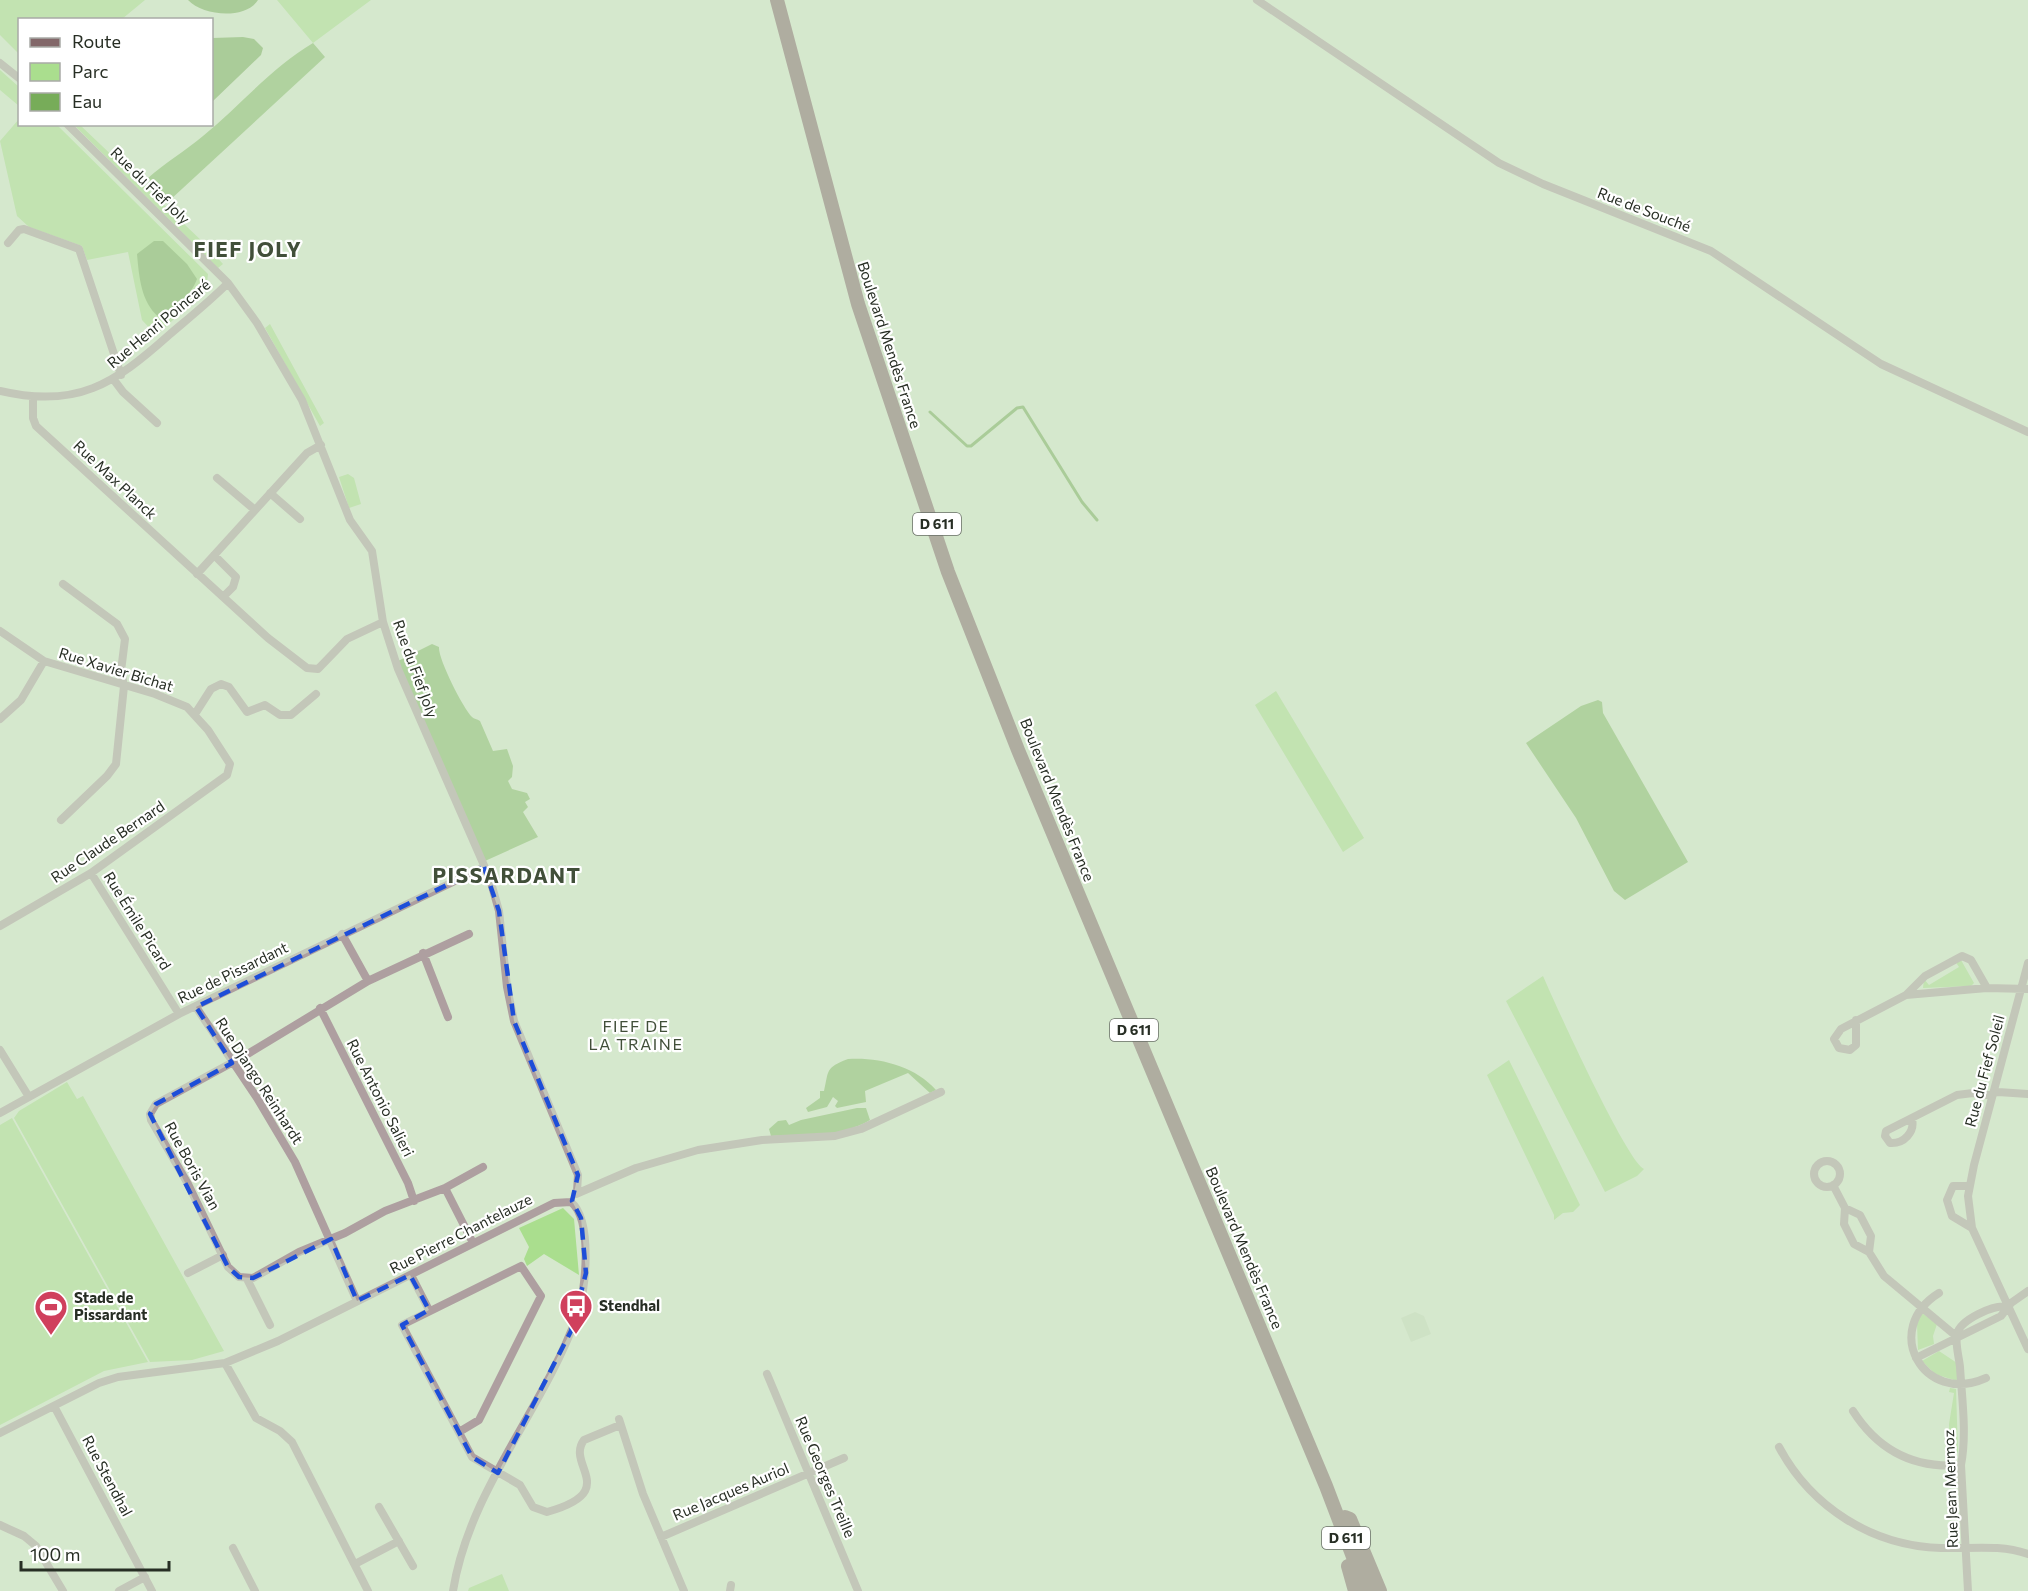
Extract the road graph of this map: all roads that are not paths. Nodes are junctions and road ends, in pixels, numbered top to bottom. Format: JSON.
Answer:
{"nodes":[{"id":1,"x":777,"y":0,"type":"edge"},
{"id":2,"x":784,"y":0,"type":"edge"},
{"id":3,"x":1257,"y":0,"type":"edge"},
{"id":4,"x":0,"y":63,"type":"edge"},
{"id":5,"x":18,"y":78,"type":"edge"},
{"id":6,"x":69,"y":126,"type":"edge"},
{"id":7,"x":8,"y":243,"type":"dead end"},
{"id":8,"x":228,"y":283,"type":"junction"},
{"id":9,"x":117,"y":377,"type":"junction"},
{"id":10,"x":0,"y":391,"type":"edge"},
{"id":11,"x":33,"y":398,"type":"junction"},
{"id":12,"x":157,"y":423,"type":"dead end"},
{"id":13,"x":2028,"y":432,"type":"edge"},
{"id":14,"x":321,"y":445,"type":"junction"},
{"id":15,"x":217,"y":478,"type":"dead end"},
{"id":16,"x":270,"y":493,"type":"junction"},
{"id":17,"x":255,"y":510,"type":"junction"},
{"id":18,"x":300,"y":519,"type":"dead end"},
{"id":19,"x":214,"y":555,"type":"junction"},
{"id":20,"x":197,"y":574,"type":"junction"},
{"id":21,"x":63,"y":584,"type":"dead end"},
{"id":22,"x":223,"y":597,"type":"junction"},
{"id":23,"x":383,"y":621,"type":"junction"},
{"id":24,"x":0,"y":631,"type":"edge"},
{"id":25,"x":44,"y":662,"type":"junction"},
{"id":26,"x":124,"y":686,"type":"junction"},
{"id":27,"x":316,"y":694,"type":"dead end"},
{"id":28,"x":195,"y":714,"type":"junction"},
{"id":29,"x":0,"y":719,"type":"edge"},
{"id":30,"x":227,"y":775,"type":"joint"},
{"id":31,"x":61,"y":820,"type":"dead end"},
{"id":32,"x":484,"y":867,"type":"junction"},
{"id":33,"x":91,"y":873,"type":"junction"},
{"id":34,"x":0,"y":926,"type":"edge"},
{"id":35,"x":342,"y":934,"type":"junction"},
{"id":36,"x":469,"y":934,"type":"dead end"},
{"id":37,"x":423,"y":953,"type":"junction"},
{"id":38,"x":2028,"y":963,"type":"edge"},
{"id":39,"x":368,"y":981,"type":"junction"},
{"id":40,"x":1988,"y":988,"type":"junction"},
{"id":41,"x":2024,"y":989,"type":"edge"},
{"id":42,"x":1906,"y":995,"type":"junction"},
{"id":43,"x":196,"y":1007,"type":"junction"},
{"id":44,"x":320,"y":1008,"type":"junction"},
{"id":45,"x":179,"y":1014,"type":"junction"},
{"id":46,"x":448,"y":1017,"type":"dead end"},
{"id":47,"x":1856,"y":1020,"type":"dead end"},
{"id":48,"x":0,"y":1050,"type":"edge"},
{"id":49,"x":233,"y":1062,"type":"junction"},
{"id":50,"x":941,"y":1092,"type":"dead end"},
{"id":51,"x":1993,"y":1093,"type":"junction"},
{"id":52,"x":2028,"y":1094,"type":"edge"},
{"id":53,"x":29,"y":1097,"type":"junction"},
{"id":54,"x":0,"y":1113,"type":"edge"},
{"id":55,"x":1912,"y":1119,"type":"dead end"},
{"id":56,"x":483,"y":1167,"type":"dead end"},
{"id":57,"x":1833,"y":1185,"type":"dead end"},
{"id":58,"x":1969,"y":1186,"type":"junction"},
{"id":59,"x":445,"y":1188,"type":"junction"},
{"id":60,"x":577,"y":1192,"type":"junction"},
{"id":61,"x":414,"y":1201,"type":"junction"},
{"id":62,"x":571,"y":1202,"type":"junction"},
{"id":63,"x":1845,"y":1208,"type":"junction"},
{"id":64,"x":1972,"y":1228,"type":"junction"},
{"id":65,"x":331,"y":1239,"type":"junction"},
{"id":66,"x":472,"y":1243,"type":"junction"},
{"id":67,"x":1869,"y":1252,"type":"junction"},
{"id":68,"x":223,"y":1255,"type":"junction"},
{"id":69,"x":188,"y":1273,"type":"dead end"},
{"id":70,"x":411,"y":1275,"type":"junction"},
{"id":71,"x":247,"y":1279,"type":"junction"},
{"id":72,"x":2028,"y":1291,"type":"edge"},
{"id":73,"x":1939,"y":1293,"type":"dead end"},
{"id":74,"x":2028,"y":1297,"type":"edge"},
{"id":75,"x":2017,"y":1300,"type":"junction"},
{"id":76,"x":357,"y":1301,"type":"junction"},
{"id":77,"x":1922,"y":1307,"type":"junction"},
{"id":78,"x":2007,"y":1307,"type":"junction"},
{"id":79,"x":429,"y":1310,"type":"junction"},
{"id":80,"x":270,"y":1325,"type":"dead end"},
{"id":81,"x":1956,"y":1336,"type":"junction"},
{"id":82,"x":2028,"y":1349,"type":"edge"},
{"id":83,"x":1916,"y":1358,"type":"junction"},
{"id":84,"x":225,"y":1363,"type":"junction"},
{"id":85,"x":767,"y":1374,"type":"dead end"},
{"id":86,"x":1986,"y":1378,"type":"dead end"},
{"id":87,"x":1961,"y":1385,"type":"junction"},
{"id":88,"x":54,"y":1406,"type":"junction"},
{"id":89,"x":1852,"y":1411,"type":"dead end"},
{"id":90,"x":459,"y":1432,"type":"junction"},
{"id":91,"x":0,"y":1433,"type":"edge"},
{"id":92,"x":1779,"y":1447,"type":"dead end"},
{"id":93,"x":844,"y":1458,"type":"dead end"},
{"id":94,"x":1961,"y":1465,"type":"junction"},
{"id":95,"x":498,"y":1473,"type":"junction"},
{"id":96,"x":810,"y":1473,"type":"junction"},
{"id":97,"x":1326,"y":1486,"type":"junction"},
{"id":98,"x":379,"y":1508,"type":"dead end"},
{"id":99,"x":1345,"y":1517,"type":"junction"},
{"id":100,"x":0,"y":1525,"type":"edge"},
{"id":101,"x":661,"y":1537,"type":"junction"},
{"id":102,"x":399,"y":1541,"type":"junction"},
{"id":103,"x":233,"y":1548,"type":"dead end"},
{"id":104,"x":1966,"y":1548,"type":"junction"},
{"id":105,"x":2028,"y":1554,"type":"edge"},
{"id":106,"x":355,"y":1564,"type":"junction"},
{"id":107,"x":413,"y":1566,"type":"dead end"},
{"id":108,"x":145,"y":1577,"type":"junction"},
{"id":109,"x":63,"y":1591,"type":"edge"},
{"id":110,"x":119,"y":1591,"type":"edge"},
{"id":111,"x":152,"y":1591,"type":"edge"},
{"id":112,"x":255,"y":1591,"type":"edge"},
{"id":113,"x":368,"y":1591,"type":"edge"},
{"id":114,"x":453,"y":1591,"type":"edge"},
{"id":115,"x":684,"y":1591,"type":"edge"},
{"id":116,"x":856,"y":1591,"type":"edge"},
{"id":117,"x":1355,"y":1591,"type":"edge"},
{"id":118,"x":1366,"y":1591,"type":"edge"},
{"id":119,"x":1372,"y":1591,"type":"edge"},
{"id":120,"x":1380,"y":1591,"type":"edge"},
{"id":121,"x":1968,"y":1591,"type":"edge"}],
"edges":[{"from":1,"to":97,"type":"main road","name":"Boulevard Mendès France","number":"D 611"},
{"from":2,"to":99,"type":"main road","name":"Boulevard Mendès France","number":"D 611"},
{"from":3,"to":13,"type":"street","name":"Rue de Souché"},
{"from":4,"to":5,"type":"street"},
{"from":6,"to":8,"type":"street","name":"Rue du Fief Joly"},
{"from":7,"to":9,"type":"street"},
{"from":8,"to":9,"type":"street","name":"Rue Henri Poincaré"},
{"from":8,"to":14,"type":"street","name":"Rue du Fief Joly"},
{"from":9,"to":11,"type":"street","name":"Rue Henri Poincaré"},
{"from":9,"to":12,"type":"street"},
{"from":10,"to":11,"type":"street","name":"Rue Henri Poincaré"},
{"from":11,"to":20,"type":"street","name":"Rue Max Planck"},
{"from":14,"to":16,"type":"street"},
{"from":14,"to":23,"type":"street","name":"Rue du Fief Joly"},
{"from":15,"to":17,"type":"street"},
{"from":16,"to":17,"type":"street"},
{"from":16,"to":18,"type":"street"},
{"from":17,"to":19,"type":"street"},
{"from":19,"to":20,"type":"street"},
{"from":19,"to":22,"type":"street"},
{"from":20,"to":22,"type":"street","name":"Rue Max Planck"},
{"from":21,"to":26,"type":"street"},
{"from":22,"to":23,"type":"street","name":"Rue Max Planck"},
{"from":23,"to":32,"type":"street","name":"Rue du Fief Joly"},
{"from":24,"to":25,"type":"street","name":"Rue Xavier Bichat"},
{"from":25,"to":26,"type":"street","name":"Rue Xavier Bichat"},
{"from":25,"to":29,"type":"street"},
{"from":26,"to":28,"type":"street","name":"Rue Xavier Bichat"},
{"from":26,"to":31,"type":"street"},
{"from":27,"to":28,"type":"street"},
{"from":28,"to":30,"type":"street","name":"Rue Xavier Bichat"},
{"from":30,"to":33,"type":"street","name":"Rue Claude Bernard"},
{"from":32,"to":35,"type":"street","name":"Rue de Pissardant"},
{"from":32,"to":60,"type":"street","name":"Rue du Fief Joly"},
{"from":33,"to":34,"type":"street","name":"Rue Claude Bernard"},
{"from":33,"to":45,"type":"street","name":"Rue Émile Picard"},
{"from":35,"to":39,"type":"street"},
{"from":35,"to":43,"type":"street","name":"Rue de Pissardant"},
{"from":36,"to":37,"type":"street"},
{"from":37,"to":39,"type":"street"},
{"from":37,"to":46,"type":"street"},
{"from":38,"to":41,"type":"street","name":"Rue du Fief Soleil"},
{"from":39,"to":44,"type":"street"},
{"from":40,"to":41,"type":"street"},
{"from":40,"to":42,"type":"street"},
{"from":40,"to":42,"type":"street"},
{"from":41,"to":51,"type":"street","name":"Rue du Fief Soleil"},
{"from":42,"to":47,"type":"street"},
{"from":43,"to":45,"type":"street","name":"Rue de Pissardant"},
{"from":43,"to":49,"type":"street","name":"Rue Django Reinhardt"},
{"from":44,"to":49,"type":"street"},
{"from":44,"to":61,"type":"street","name":"Rue Antonio Salieri"},
{"from":45,"to":53,"type":"street","name":"Rue de Pissardant"},
{"from":48,"to":53,"type":"street"},
{"from":49,"to":65,"type":"street","name":"Rue Django Reinhardt"},
{"from":49,"to":68,"type":"street","name":"Rue Boris Vian"},
{"from":50,"to":60,"type":"street"},
{"from":51,"to":52,"type":"street"},
{"from":51,"to":55,"type":"street"},
{"from":51,"to":58,"type":"street","name":"Rue du Fief Soleil"},
{"from":53,"to":54,"type":"street","name":"Rue de Pissardant"},
{"from":56,"to":59,"type":"street"},
{"from":57,"to":63,"type":"street"},
{"from":58,"to":64,"type":"street","name":"Rue du Fief Soleil"},
{"from":58,"to":64,"type":"street","name":"Rue du Fief Soleil"},
{"from":59,"to":61,"type":"street"},
{"from":59,"to":66,"type":"street"},
{"from":60,"to":62,"type":"street"},
{"from":61,"to":65,"type":"street"},
{"from":62,"to":66,"type":"street","name":"Rue Pierre Chantelauze"},
{"from":62,"to":95,"type":"street"},
{"from":63,"to":67,"type":"street"},
{"from":63,"to":67,"type":"street"},
{"from":64,"to":78,"type":"street","name":"Rue du Fief Soleil"},
{"from":65,"to":71,"type":"street"},
{"from":65,"to":76,"type":"street","name":"Rue Django Reinhardt"},
{"from":66,"to":70,"type":"street","name":"Rue Pierre Chantelauze"},
{"from":67,"to":77,"type":"street"},
{"from":68,"to":69,"type":"street"},
{"from":68,"to":71,"type":"street","name":"Rue Boris Vian"},
{"from":70,"to":76,"type":"street","name":"Rue Pierre Chantelauze"},
{"from":70,"to":79,"type":"street"},
{"from":71,"to":80,"type":"street","name":"Rue Boris Vian"},
{"from":72,"to":75,"type":"street"},
{"from":73,"to":77,"type":"street"},
{"from":74,"to":75,"type":"street"},
{"from":75,"to":78,"type":"street"},
{"from":76,"to":84,"type":"street","name":"Rue Pierre Chantelauze"},
{"from":77,"to":81,"type":"street"},
{"from":77,"to":83,"type":"street"},
{"from":78,"to":81,"type":"street"},
{"from":78,"to":82,"type":"street","name":"Rue du Fief Soleil"},
{"from":79,"to":90,"type":"street"},
{"from":79,"to":90,"type":"street"},
{"from":81,"to":83,"type":"street"},
{"from":81,"to":87,"type":"street","name":"Rue Jean Mermoz"},
{"from":83,"to":87,"type":"street"},
{"from":84,"to":88,"type":"street","name":"Rue Pierre Chantelauze"},
{"from":84,"to":106,"type":"street"},
{"from":85,"to":96,"type":"street","name":"Rue Georges Treille"},
{"from":86,"to":87,"type":"street"},
{"from":87,"to":94,"type":"street","name":"Rue Jean Mermoz"},
{"from":88,"to":91,"type":"street","name":"Rue Pierre Chantelauze"},
{"from":88,"to":108,"type":"street","name":"Rue Stendhal"},
{"from":89,"to":94,"type":"street"},
{"from":90,"to":95,"type":"street"},
{"from":92,"to":104,"type":"street"},
{"from":93,"to":96,"type":"street","name":"Rue Jacques Auriol"},
{"from":94,"to":104,"type":"street","name":"Rue Jean Mermoz"},
{"from":95,"to":101,"type":"street"},
{"from":95,"to":114,"type":"street"},
{"from":96,"to":101,"type":"street","name":"Rue Jacques Auriol"},
{"from":96,"to":116,"type":"street","name":"Rue Georges Treille"},
{"from":97,"to":117,"type":"main road"},
{"from":97,"to":118,"type":"main road","name":"Boulevard Mendès France","number":"D 611"},
{"from":98,"to":102,"type":"street"},
{"from":99,"to":119,"type":"main road","name":"Boulevard Mendès France","number":"D 611"},
{"from":99,"to":120,"type":"main road"},
{"from":100,"to":109,"type":"street"},
{"from":101,"to":115,"type":"street"},
{"from":102,"to":106,"type":"street"},
{"from":102,"to":107,"type":"street"},
{"from":103,"to":112,"type":"street"},
{"from":104,"to":105,"type":"street"},
{"from":104,"to":121,"type":"street","name":"Rue Jean Mermoz"},
{"from":106,"to":113,"type":"street"},
{"from":108,"to":110,"type":"street"},
{"from":108,"to":111,"type":"street","name":"Rue Stendhal"}]}
